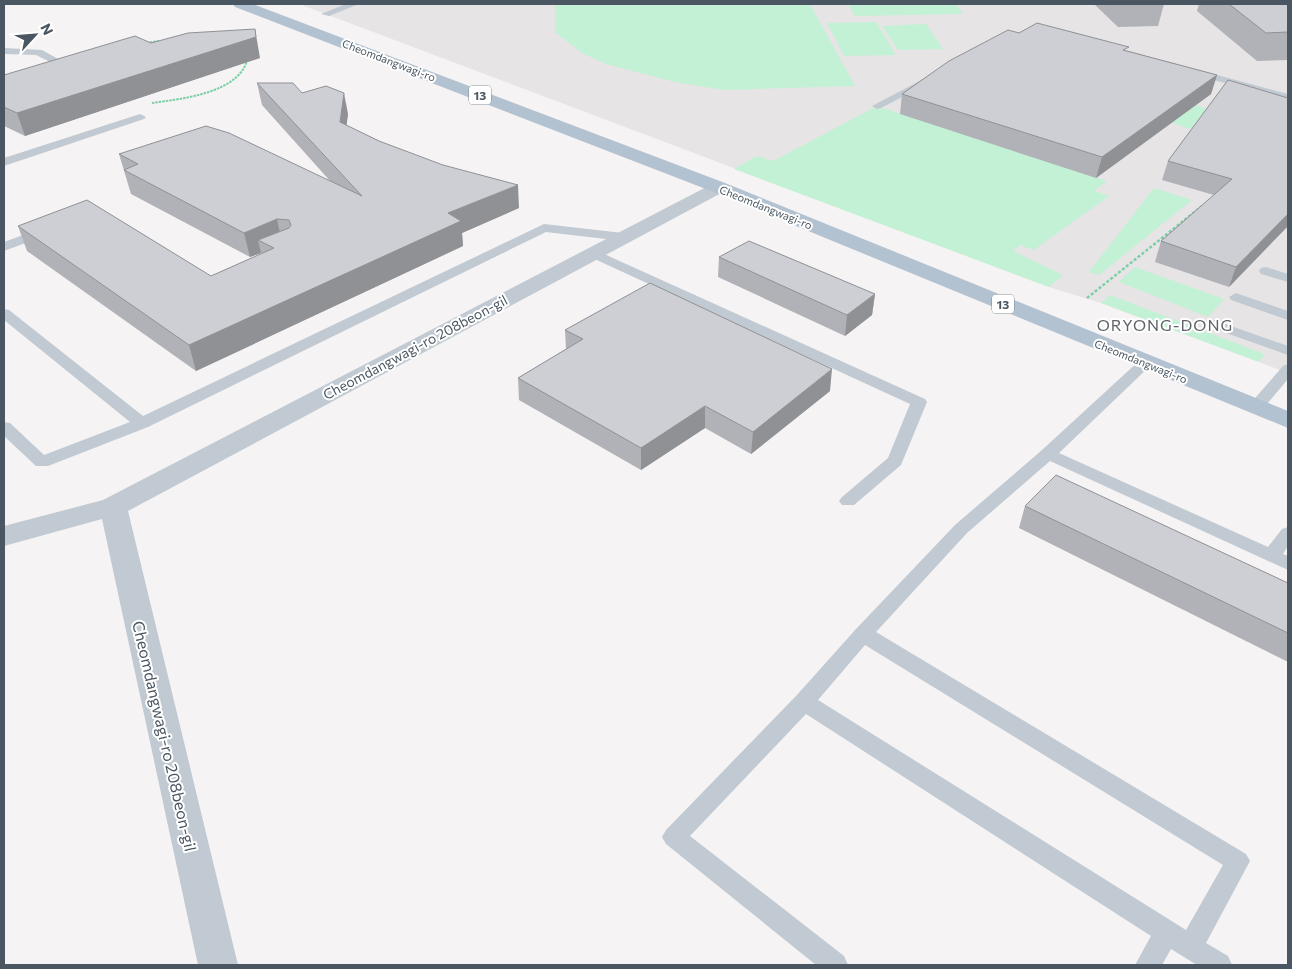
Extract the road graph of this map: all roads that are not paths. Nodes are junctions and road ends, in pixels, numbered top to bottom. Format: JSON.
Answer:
{"nodes":[{"id":1,"x":240,"y":4,"type":"edge"},
{"id":2,"x":354,"y":4,"type":"edge"},
{"id":3,"x":326,"y":14,"type":"dead end"},
{"id":4,"x":4,"y":50,"type":"edge"},
{"id":5,"x":1183,"y":69,"type":"edge"},
{"id":6,"x":46,"y":70,"type":"edge"},
{"id":7,"x":936,"y":76,"type":"edge"},
{"id":8,"x":1288,"y":98,"type":"edge"},
{"id":9,"x":876,"y":106,"type":"dead end"},
{"id":10,"x":140,"y":117,"type":"dead end"},
{"id":11,"x":4,"y":162,"type":"edge"},
{"id":12,"x":718,"y":187,"type":"junction"},
{"id":13,"x":60,"y":226,"type":"edge"},
{"id":14,"x":623,"y":237,"type":"junction"},
{"id":15,"x":4,"y":247,"type":"edge"},
{"id":16,"x":593,"y":253,"type":"junction"},
{"id":17,"x":1266,"y":271,"type":"dead end"},
{"id":18,"x":1288,"y":278,"type":"edge"},
{"id":19,"x":1236,"y":297,"type":"dead end"},
{"id":20,"x":4,"y":313,"type":"edge"},
{"id":21,"x":1288,"y":316,"type":"edge"},
{"id":22,"x":1214,"y":324,"type":"dead end"},
{"id":23,"x":1288,"y":352,"type":"edge"},
{"id":24,"x":1145,"y":364,"type":"junction"},
{"id":25,"x":1288,"y":369,"type":"edge"},
{"id":26,"x":1256,"y":407,"type":"junction"},
{"id":27,"x":1288,"y":420,"type":"edge"},
{"id":28,"x":142,"y":423,"type":"junction"},
{"id":29,"x":4,"y":427,"type":"edge"},
{"id":30,"x":1048,"y":454,"type":"junction"},
{"id":31,"x":848,"y":501,"type":"dead end"},
{"id":32,"x":113,"y":507,"type":"junction"},
{"id":33,"x":1288,"y":533,"type":"edge"},
{"id":34,"x":4,"y":536,"type":"edge"},
{"id":35,"x":1280,"y":560,"type":"edge"},
{"id":36,"x":863,"y":634,"type":"junction"},
{"id":37,"x":804,"y":702,"type":"junction"},
{"id":38,"x":1167,"y":933,"type":"junction"},
{"id":39,"x":1190,"y":947,"type":"junction"},
{"id":40,"x":218,"y":965,"type":"edge"},
{"id":41,"x":835,"y":965,"type":"edge"},
{"id":42,"x":1148,"y":965,"type":"edge"},
{"id":43,"x":1219,"y":965,"type":"edge"}],
"edges":[{"from":1,"to":12,"type":"main road","name":"Cheomdangwagi-ro","number":"13"},
{"from":2,"to":3,"type":"lane"},
{"from":4,"to":6,"type":"lane"},
{"from":5,"to":8,"type":"lane"},
{"from":7,"to":9,"type":"lane"},
{"from":10,"to":11,"type":"lane"},
{"from":12,"to":14,"type":"street","name":"Cheomdangwagi-ro 208beon-gil"},
{"from":12,"to":24,"type":"main road","name":"Cheomdangwagi-ro","number":"13"},
{"from":13,"to":15,"type":"lane"},
{"from":14,"to":16,"type":"street","name":"Cheomdangwagi-ro 208beon-gil"},
{"from":14,"to":28,"type":"lane"},
{"from":16,"to":31,"type":"lane"},
{"from":16,"to":32,"type":"street","name":"Cheomdangwagi-ro 208beon-gil"},
{"from":17,"to":18,"type":"lane"},
{"from":19,"to":21,"type":"lane"},
{"from":20,"to":28,"type":"lane"},
{"from":22,"to":23,"type":"lane"},
{"from":24,"to":26,"type":"main road","name":"Cheomdangwagi-ro","number":"13"},
{"from":24,"to":30,"type":"lane"},
{"from":25,"to":26,"type":"lane"},
{"from":26,"to":27,"type":"main road","name":"Cheomdangwagi-ro","number":"13"},
{"from":28,"to":29,"type":"lane"},
{"from":30,"to":35,"type":"lane"},
{"from":30,"to":36,"type":"lane"},
{"from":32,"to":34,"type":"street","name":"Cheomdangwagi-ro 208beon-gil"},
{"from":32,"to":40,"type":"street","name":"Cheomdangwagi-ro 208beon-gil"},
{"from":33,"to":35,"type":"lane"},
{"from":36,"to":37,"type":"lane"},
{"from":36,"to":39,"type":"lane"},
{"from":37,"to":38,"type":"lane"},
{"from":37,"to":41,"type":"lane"},
{"from":38,"to":39,"type":"lane"},
{"from":38,"to":42,"type":"lane"},
{"from":39,"to":43,"type":"lane"}]}
